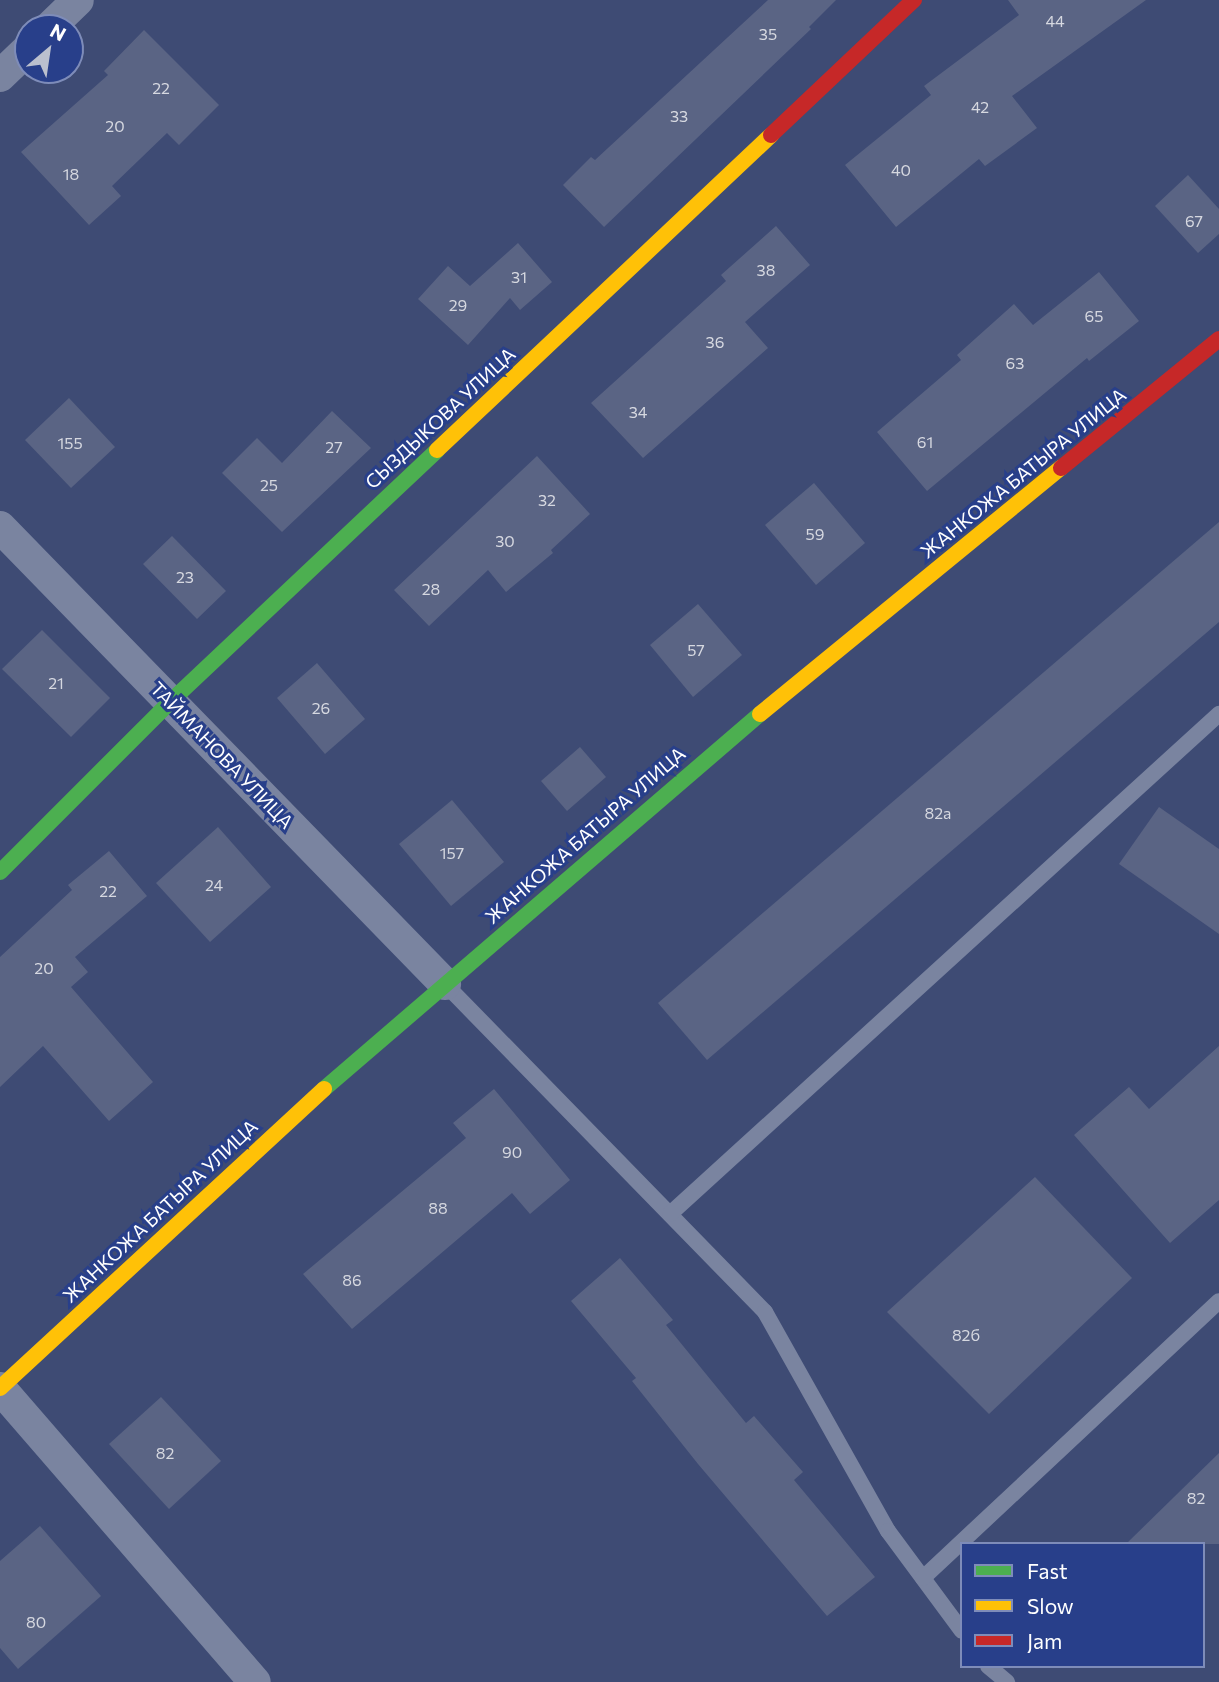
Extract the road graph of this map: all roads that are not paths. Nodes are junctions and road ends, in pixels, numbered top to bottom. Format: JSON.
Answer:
{"nodes":[{"id":1,"x":78,"y":0,"type":"edge"},
{"id":2,"x":914,"y":0,"type":"edge"},
{"id":3,"x":64,"y":14,"type":"edge"},
{"id":4,"x":14,"y":62,"type":"edge"},
{"id":5,"x":0,"y":76,"type":"edge"},
{"id":6,"x":1219,"y":339,"type":"edge"},
{"id":7,"x":0,"y":527,"type":"edge"},
{"id":8,"x":170,"y":702,"type":"junction"},
{"id":9,"x":1219,"y":714,"type":"edge"},
{"id":10,"x":0,"y":872,"type":"edge"},
{"id":11,"x":445,"y":984,"type":"junction"},
{"id":12,"x":670,"y":1214,"type":"junction"},
{"id":13,"x":1219,"y":1301,"type":"edge"},
{"id":14,"x":0,"y":1388,"type":"edge"},
{"id":15,"x":961,"y":1542,"type":"edge"},
{"id":16,"x":960,"y":1543,"type":"edge"},
{"id":17,"x":923,"y":1578,"type":"junction"},
{"id":18,"x":960,"y":1628,"type":"edge"},
{"id":19,"x":990,"y":1668,"type":"edge"},
{"id":20,"x":255,"y":1682,"type":"edge"},
{"id":21,"x":1007,"y":1682,"type":"edge"}],
"edges":[{"from":1,"to":3,"type":"street"},
{"from":2,"to":8,"type":"street","name":"СЫЗДЫКОВА УЛИЦА"},
{"from":4,"to":5,"type":"street"},
{"from":6,"to":11,"type":"street","name":"ЖАНКОЖА БАТЫРА УЛИЦА"},
{"from":7,"to":8,"type":"street","name":"ТАЙМАНОВА УЛИЦА"},
{"from":8,"to":10,"type":"street","name":"СЫЗДЫКОВА УЛИЦА"},
{"from":8,"to":11,"type":"street","name":"ТАЙМАНОВА УЛИЦА"},
{"from":9,"to":12,"type":"lane"},
{"from":11,"to":12,"type":"lane"},
{"from":11,"to":14,"type":"street","name":"ЖАНКОЖА БАТЫРА УЛИЦА"},
{"from":12,"to":17,"type":"lane"},
{"from":13,"to":15,"type":"lane"},
{"from":14,"to":20,"type":"street"},
{"from":16,"to":17,"type":"lane"},
{"from":17,"to":18,"type":"lane"},
{"from":19,"to":21,"type":"lane"}]}
